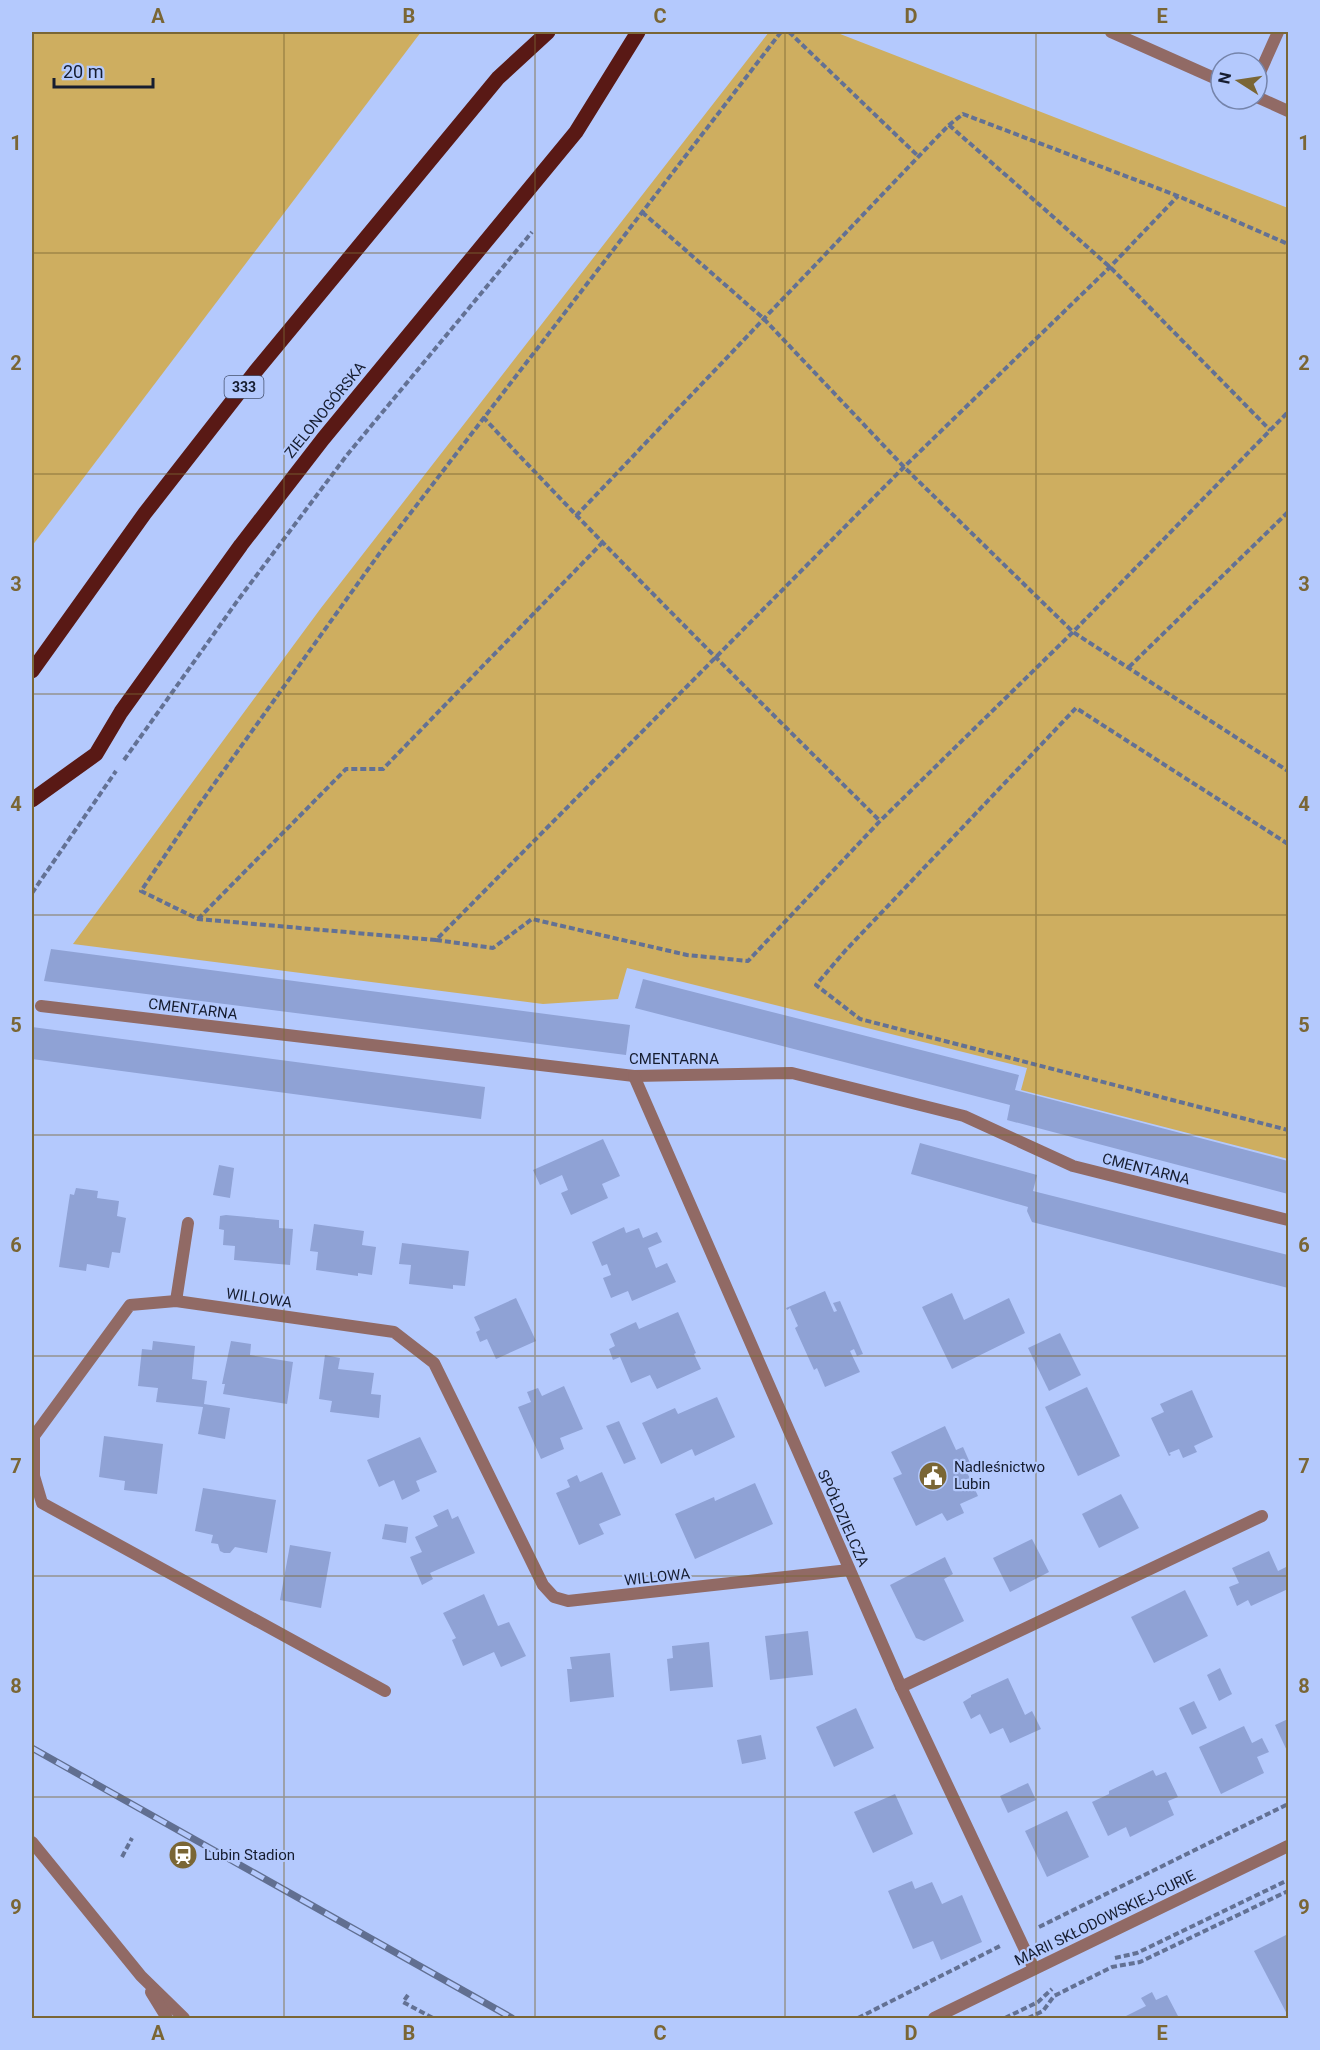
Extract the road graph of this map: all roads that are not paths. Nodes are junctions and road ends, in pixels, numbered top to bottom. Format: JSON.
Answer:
{"nodes":[{"id":1,"x":548,"y":32,"type":"edge"},
{"id":2,"x":638,"y":32,"type":"edge"},
{"id":3,"x":1111,"y":32,"type":"edge"},
{"id":4,"x":1278,"y":32,"type":"edge"},
{"id":5,"x":1269,"y":52,"type":"edge"},
{"id":6,"x":1209,"y":76,"type":"edge"},
{"id":7,"x":1269,"y":102,"type":"edge"},
{"id":8,"x":1288,"y":111,"type":"edge"},
{"id":9,"x":32,"y":672,"type":"edge"},
{"id":10,"x":32,"y":800,"type":"edge"},
{"id":11,"x":41,"y":1006,"type":"dead end"},
{"id":12,"x":634,"y":1076,"type":"junction"},
{"id":13,"x":1288,"y":1220,"type":"edge"},
{"id":14,"x":188,"y":1223,"type":"dead end"},
{"id":15,"x":176,"y":1301,"type":"junction"},
{"id":16,"x":1262,"y":1516,"type":"dead end"},
{"id":17,"x":849,"y":1570,"type":"junction"},
{"id":18,"x":901,"y":1687,"type":"junction"},
{"id":19,"x":385,"y":1691,"type":"dead end"},
{"id":20,"x":32,"y":1842,"type":"edge"},
{"id":21,"x":1288,"y":1846,"type":"edge"},
{"id":22,"x":1034,"y":1969,"type":"junction"},
{"id":23,"x":141,"y":1976,"type":"junction"},
{"id":24,"x":167,"y":2019,"type":"edge"},
{"id":25,"x":184,"y":2019,"type":"edge"},
{"id":26,"x":934,"y":2019,"type":"edge"}],
"edges":[{"from":1,"to":9,"type":"main road","number":"333"},
{"from":2,"to":10,"type":"main road","name":"ZIELONOGÓRSKA"},
{"from":3,"to":6,"type":"street"},
{"from":4,"to":5,"type":"street"},
{"from":7,"to":8,"type":"street"},
{"from":11,"to":12,"type":"street","name":"CMENTARNA"},
{"from":12,"to":13,"type":"street","name":"CMENTARNA"},
{"from":12,"to":17,"type":"street","name":"SPÓŁDZIELCZA"},
{"from":14,"to":15,"type":"street"},
{"from":15,"to":17,"type":"street","name":"WILLOWA"},
{"from":15,"to":19,"type":"street","name":"WILLOWA"},
{"from":16,"to":18,"type":"street"},
{"from":17,"to":18,"type":"street","name":"SPÓŁDZIELCZA"},
{"from":18,"to":22,"type":"street","name":"SPÓŁDZIELCZA"},
{"from":20,"to":23,"type":"street"},
{"from":21,"to":22,"type":"street","name":"MARII SKŁODOWSKIEJ-CURIE"},
{"from":22,"to":26,"type":"street","name":"MARII SKŁODOWSKIEJ-CURIE"},
{"from":23,"to":24,"type":"street"},
{"from":23,"to":25,"type":"street"}]}
